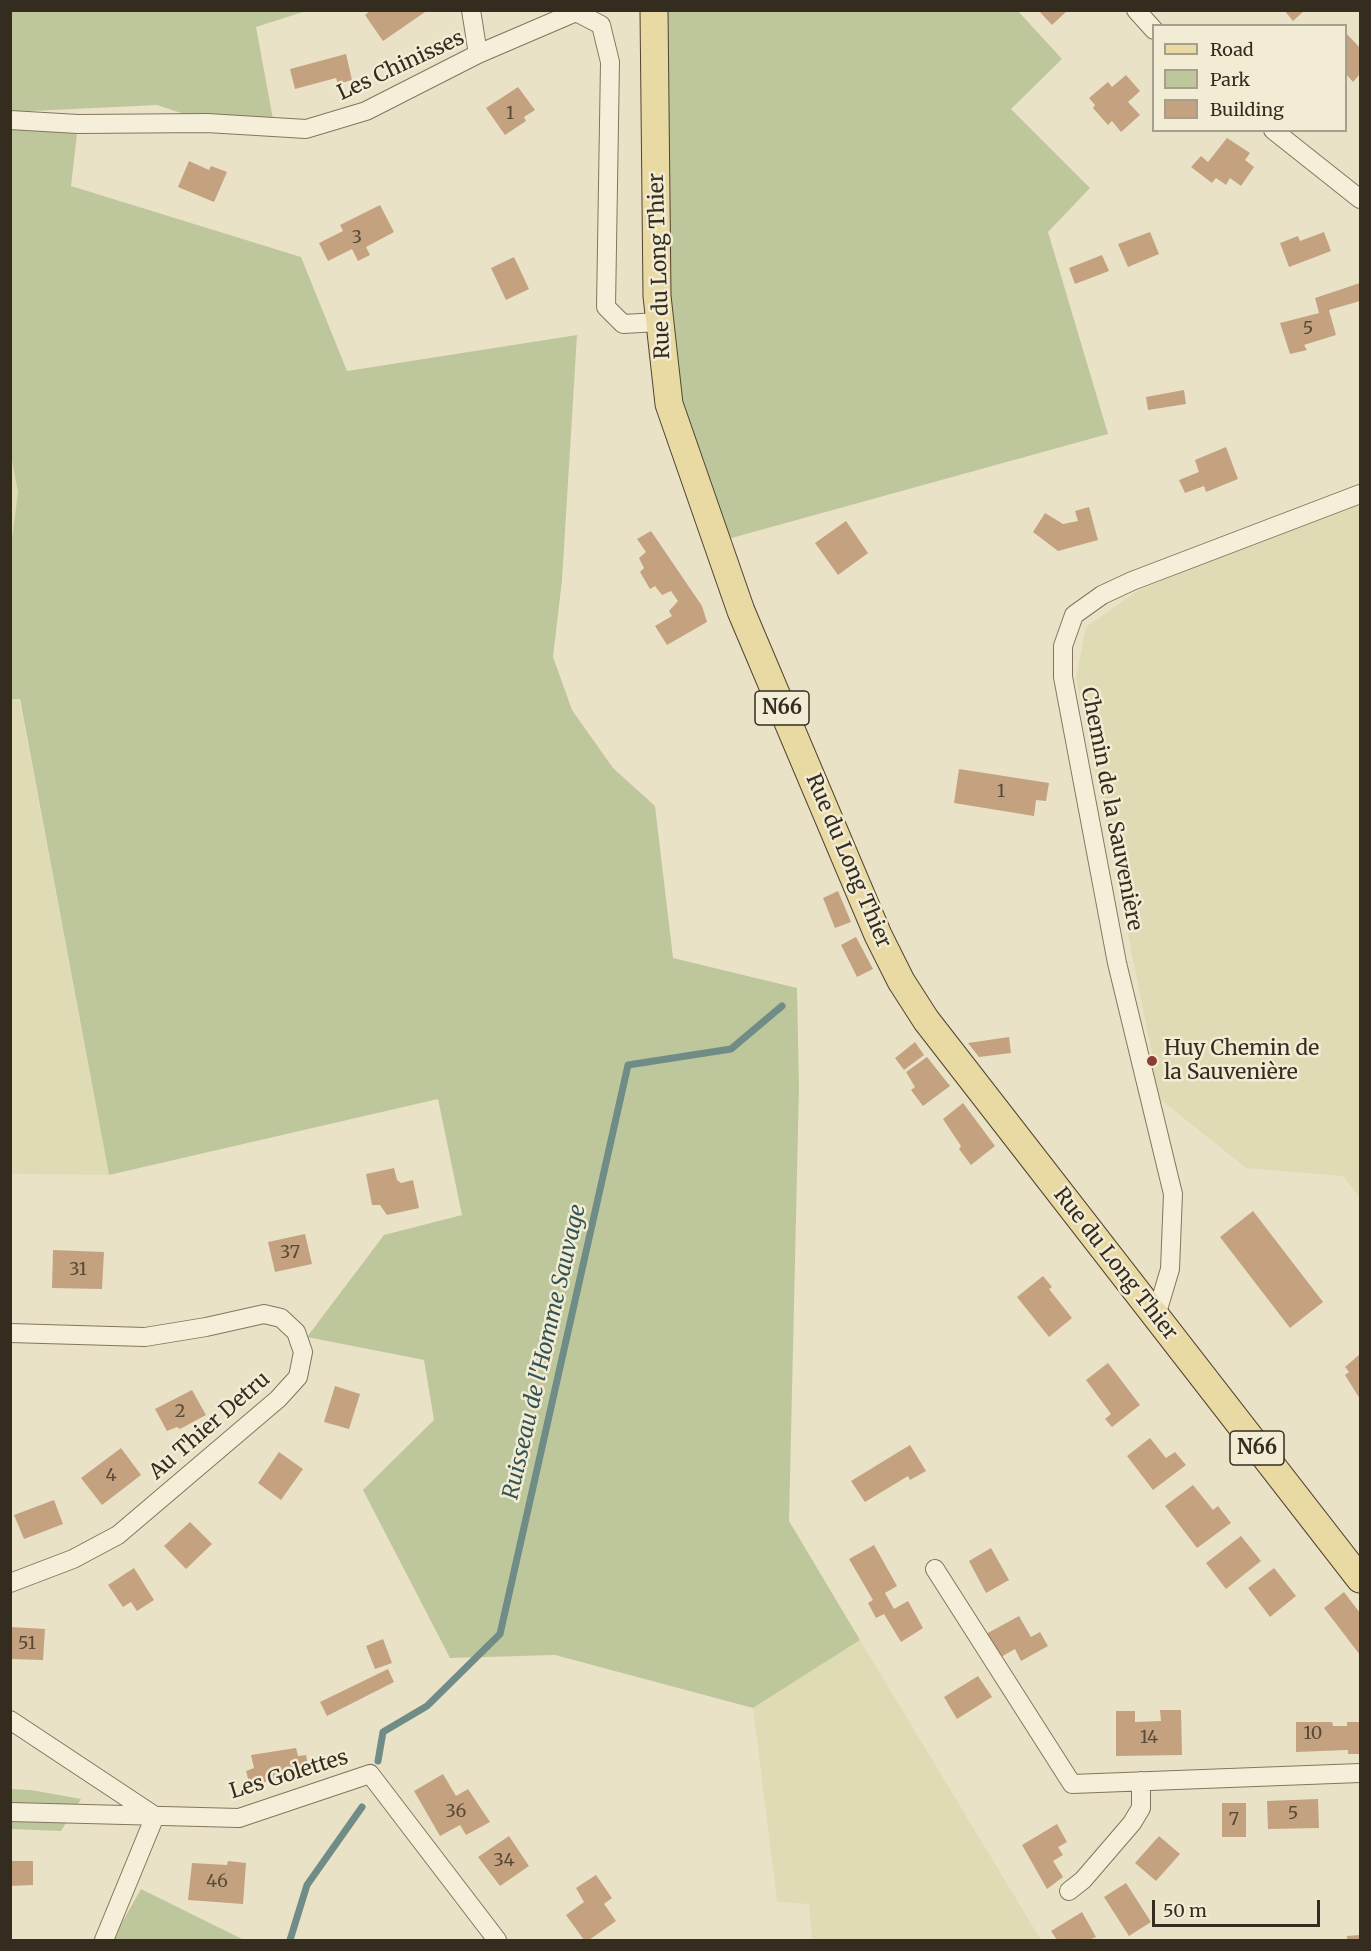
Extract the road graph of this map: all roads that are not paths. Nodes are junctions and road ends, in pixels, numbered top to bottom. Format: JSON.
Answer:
{"nodes":[{"id":1,"x":471,"y":10,"type":"edge"},
{"id":2,"x":654,"y":10,"type":"edge"},
{"id":3,"x":1136,"y":10,"type":"edge"},
{"id":4,"x":1152,"y":28,"type":"edge"},
{"id":5,"x":478,"y":54,"type":"junction"},
{"id":6,"x":10,"y":120,"type":"edge"},
{"id":7,"x":1276,"y":132,"type":"edge"},
{"id":8,"x":1360,"y":199,"type":"edge"},
{"id":9,"x":658,"y":322,"type":"junction"},
{"id":10,"x":1360,"y":494,"type":"edge"},
{"id":11,"x":1156,"y":1316,"type":"junction"},
{"id":12,"x":10,"y":1334,"type":"edge"},
{"id":13,"x":935,"y":1569,"type":"dead end"},
{"id":14,"x":1360,"y":1579,"type":"edge"},
{"id":15,"x":10,"y":1583,"type":"edge"},
{"id":16,"x":10,"y":1720,"type":"edge"},
{"id":17,"x":1360,"y":1773,"type":"edge"},
{"id":18,"x":1141,"y":1781,"type":"junction"},
{"id":19,"x":10,"y":1812,"type":"edge"},
{"id":20,"x":155,"y":1816,"type":"junction"},
{"id":21,"x":1069,"y":1891,"type":"dead end"},
{"id":22,"x":104,"y":1941,"type":"edge"},
{"id":23,"x":497,"y":1941,"type":"edge"}],
"edges":[{"from":1,"to":5,"type":"street"},
{"from":2,"to":9,"type":"main road","name":"Rue du Long Thier","number":"N66"},
{"from":3,"to":4,"type":"street"},
{"from":5,"to":6,"type":"street","name":"Les Chinisses"},
{"from":5,"to":9,"type":"street","name":"Les Chinisses"},
{"from":7,"to":8,"type":"street"},
{"from":9,"to":11,"type":"main road","name":"Rue du Long Thier","number":"N66"},
{"from":10,"to":11,"type":"street","name":"Chemin de la Sauvenière"},
{"from":11,"to":14,"type":"main road","name":"Rue du Long Thier","number":"N66"},
{"from":12,"to":15,"type":"street","name":"Au Thier Detru"},
{"from":13,"to":18,"type":"street"},
{"from":16,"to":20,"type":"street"},
{"from":17,"to":18,"type":"street"},
{"from":18,"to":21,"type":"street"},
{"from":19,"to":20,"type":"street"},
{"from":20,"to":22,"type":"street"},
{"from":20,"to":23,"type":"street","name":"Les Golettes"}]}
